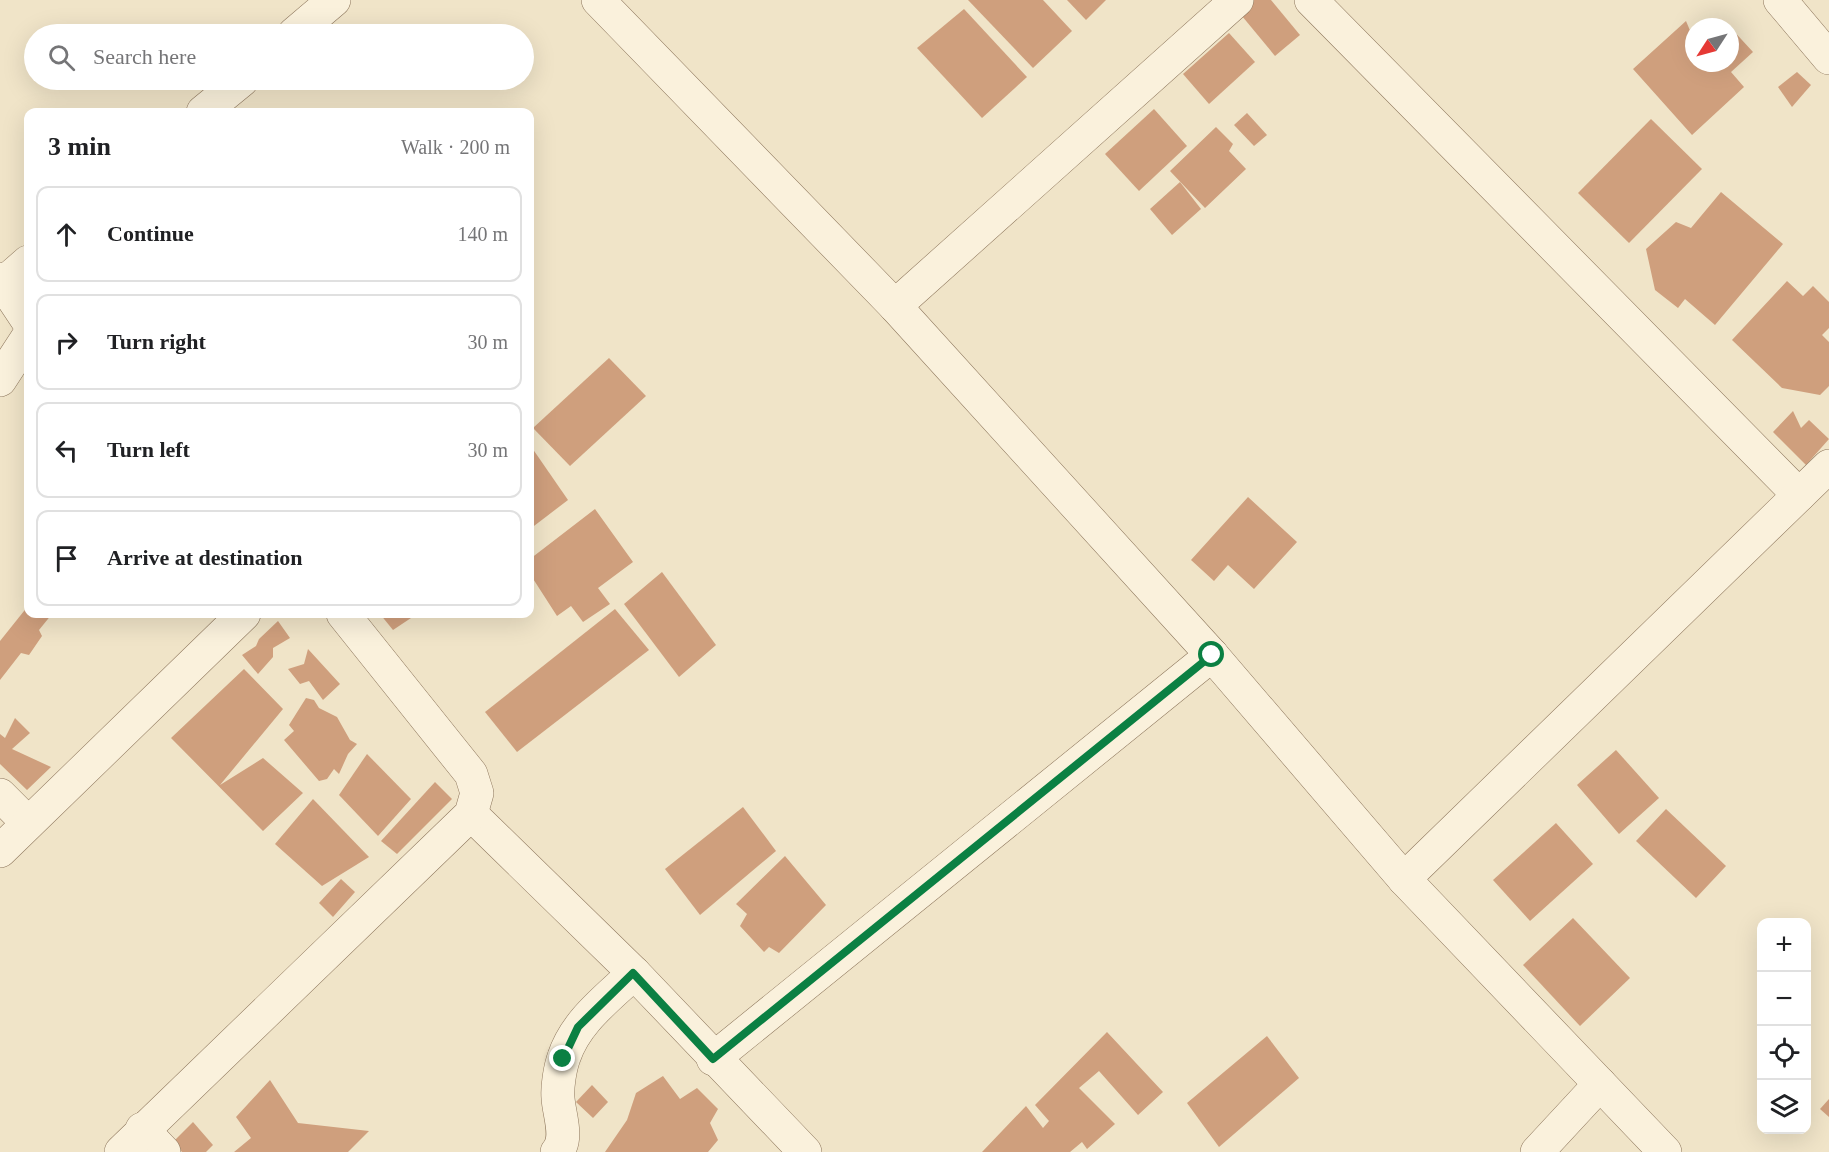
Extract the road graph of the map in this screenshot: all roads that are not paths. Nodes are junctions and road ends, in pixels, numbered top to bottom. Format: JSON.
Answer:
{"nodes":[{"id":1,"x":334,"y":0,"type":"edge"},
{"id":2,"x":598,"y":0,"type":"edge"},
{"id":3,"x":1237,"y":0,"type":"edge"},
{"id":4,"x":1311,"y":0,"type":"edge"},
{"id":5,"x":1780,"y":0,"type":"edge"},
{"id":6,"x":306,"y":24,"type":"edge"},
{"id":7,"x":1829,"y":58,"type":"edge"},
{"id":8,"x":230,"y":90,"type":"edge"},
{"id":9,"x":208,"y":108,"type":"edge"},
{"id":10,"x":24,"y":265,"type":"edge"},
{"id":11,"x":2,"y":281,"type":"edge"},
{"id":12,"x":895,"y":306,"type":"junction"},
{"id":13,"x":24,"y":315,"type":"edge"},
{"id":14,"x":24,"y":343,"type":"edge"},
{"id":15,"x":0,"y":380,"type":"edge"},
{"id":16,"x":1829,"y":466,"type":"edge"},
{"id":17,"x":1799,"y":495,"type":"junction"},
{"id":18,"x":240,"y":618,"type":"edge"},
{"id":19,"x":346,"y":618,"type":"edge"},
{"id":20,"x":1212,"y":655,"type":"junction"},
{"id":21,"x":0,"y":795,"type":"edge"},
{"id":22,"x":471,"y":814,"type":"junction"},
{"id":23,"x":28,"y":823,"type":"junction"},
{"id":24,"x":0,"y":851,"type":"edge"},
{"id":25,"x":1404,"y":879,"type":"junction"},
{"id":26,"x":633,"y":973,"type":"junction"},
{"id":27,"x":713,"y":1059,"type":"junction"},
{"id":28,"x":1600,"y":1084,"type":"junction"},
{"id":29,"x":142,"y":1144,"type":"edge"},
{"id":30,"x":556,"y":1152,"type":"edge"},
{"id":31,"x":805,"y":1152,"type":"edge"},
{"id":32,"x":1537,"y":1152,"type":"edge"},
{"id":33,"x":1665,"y":1152,"type":"edge"}],
"edges":[{"from":1,"to":6,"type":"street"},
{"from":2,"to":12,"type":"street"},
{"from":3,"to":12,"type":"street"},
{"from":4,"to":17,"type":"street"},
{"from":5,"to":7,"type":"street"},
{"from":8,"to":9,"type":"street"},
{"from":10,"to":11,"type":"street"},
{"from":11,"to":13,"type":"street"},
{"from":12,"to":20,"type":"street"},
{"from":14,"to":15,"type":"street"},
{"from":16,"to":17,"type":"street"},
{"from":17,"to":25,"type":"street"},
{"from":18,"to":23,"type":"street"},
{"from":19,"to":22,"type":"street"},
{"from":20,"to":25,"type":"street"},
{"from":20,"to":27,"type":"street"},
{"from":21,"to":23,"type":"street"},
{"from":22,"to":26,"type":"street"},
{"from":22,"to":29,"type":"street"},
{"from":23,"to":24,"type":"street"},
{"from":25,"to":28,"type":"street"},
{"from":26,"to":27,"type":"street"},
{"from":26,"to":30,"type":"street"},
{"from":27,"to":31,"type":"street"},
{"from":28,"to":32,"type":"street"},
{"from":28,"to":33,"type":"street"}]}
